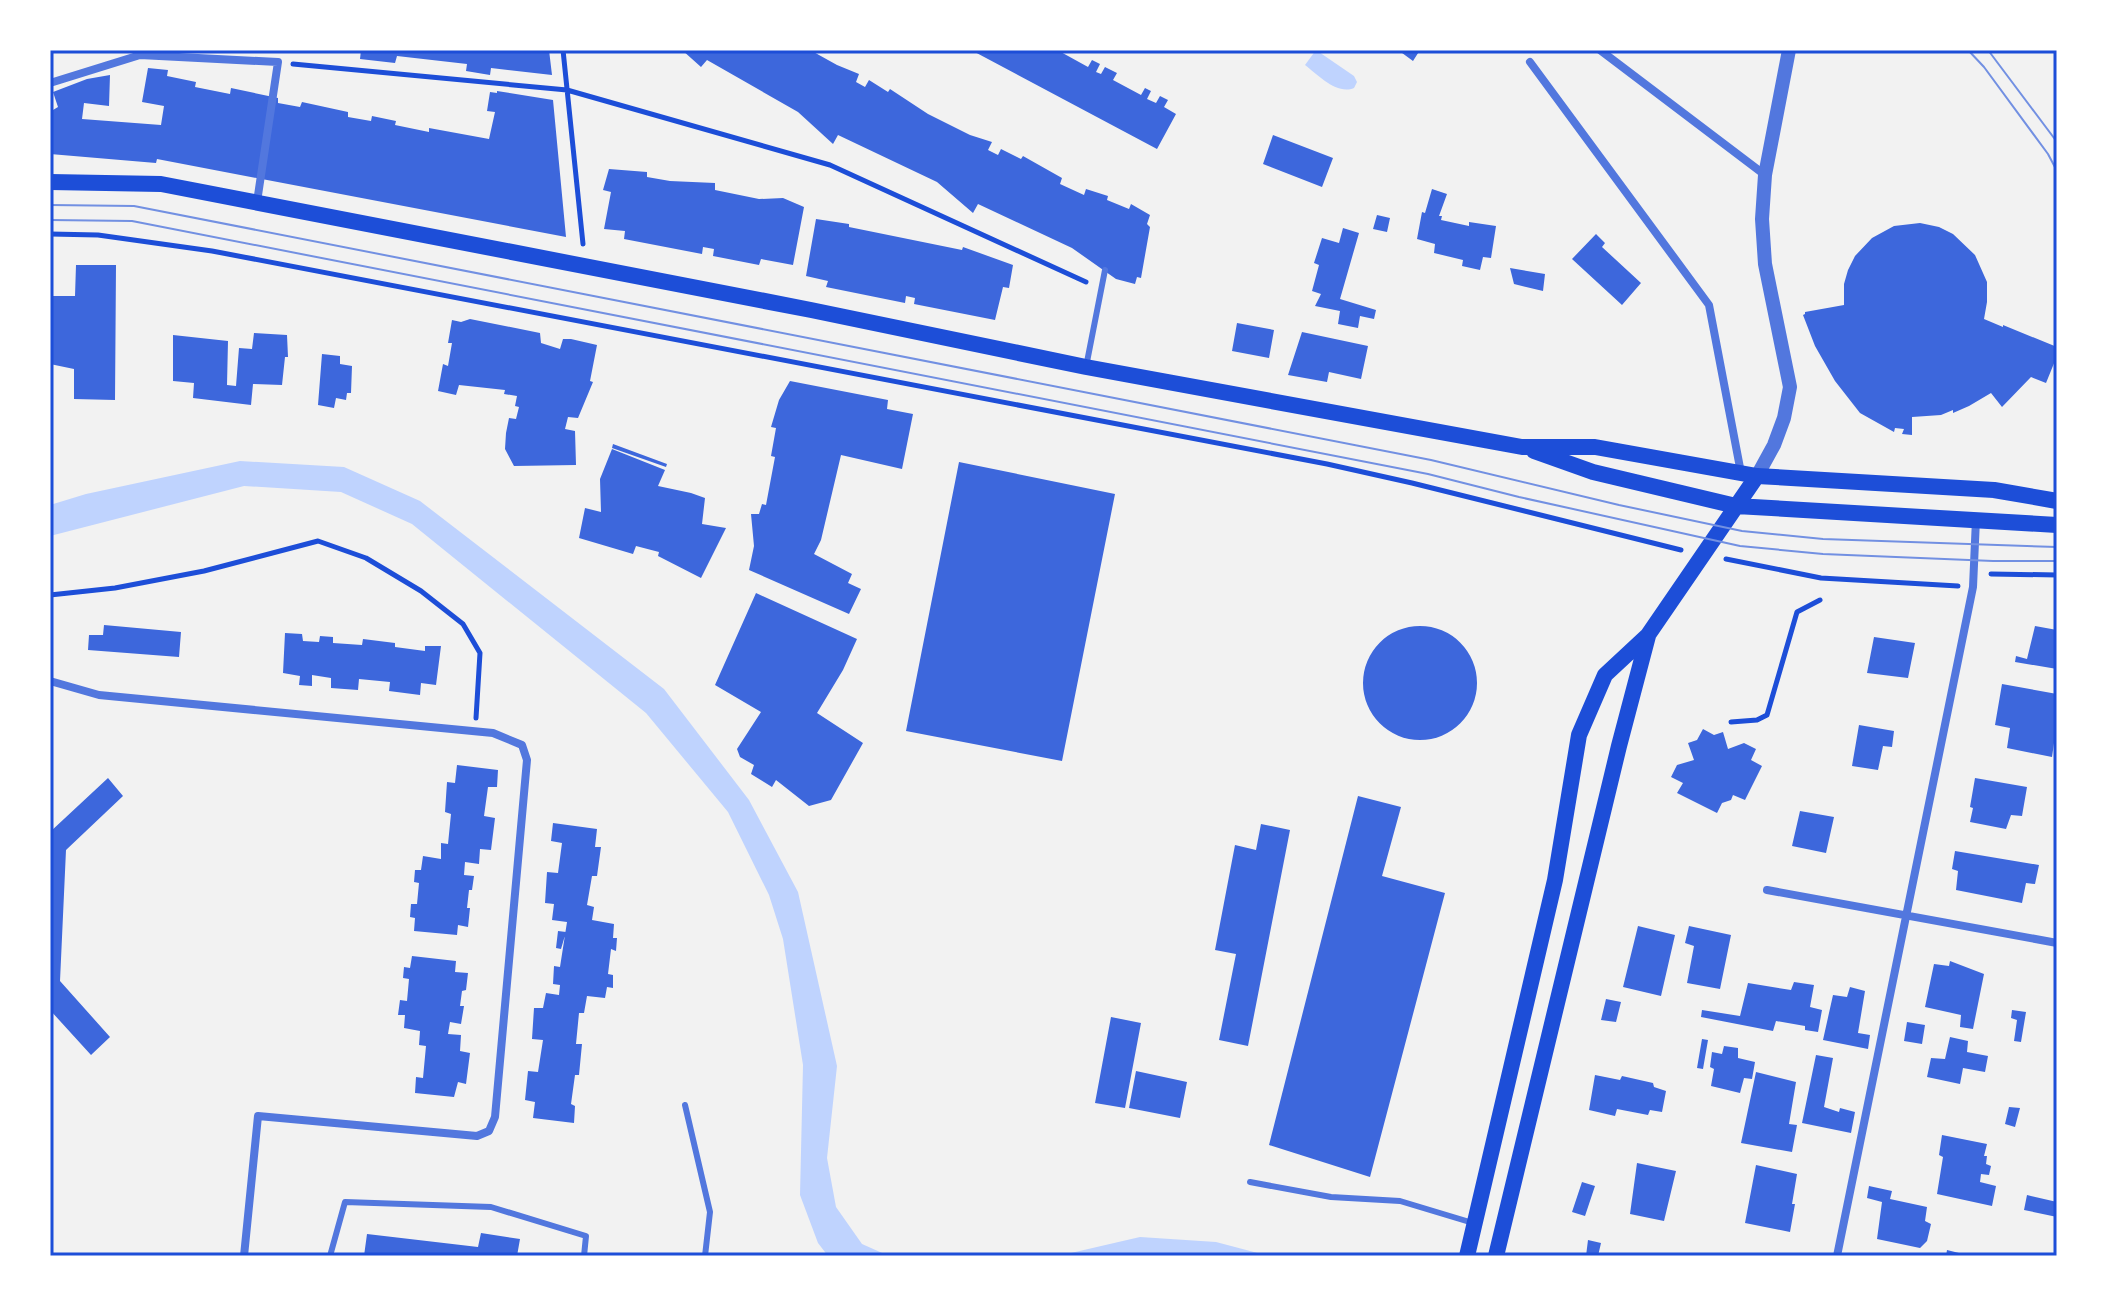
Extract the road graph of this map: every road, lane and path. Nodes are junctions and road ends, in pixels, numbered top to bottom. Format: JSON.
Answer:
{"nodes":[{"id":1,"x":563,"y":50,"type":"edge"},
{"id":2,"x":1600,"y":50,"type":"edge"},
{"id":3,"x":1789,"y":50,"type":"edge"},
{"id":4,"x":278,"y":62,"type":"junction"},
{"id":5,"x":1530,"y":62,"type":"dead end"},
{"id":6,"x":50,"y":83,"type":"edge"},
{"id":7,"x":567,"y":90,"type":"junction"},
{"id":8,"x":1765,"y":175,"type":"junction"},
{"id":9,"x":50,"y":182,"type":"edge"},
{"id":10,"x":257,"y":202,"type":"junction"},
{"id":11,"x":50,"y":234,"type":"edge"},
{"id":12,"x":573,"y":245,"type":"dead end"},
{"id":13,"x":1105,"y":270,"type":"dead end"},
{"id":14,"x":1101,"y":289,"type":"junction"},
{"id":15,"x":1086,"y":367,"type":"junction"},
{"id":16,"x":1522,"y":447,"type":"junction"},
{"id":17,"x":1749,"y":475,"type":"junction"},
{"id":18,"x":2057,"y":501,"type":"edge"},
{"id":19,"x":1736,"y":506,"type":"junction"},
{"id":20,"x":1976,"y":519,"type":"junction"},
{"id":21,"x":2057,"y":525,"type":"edge"},
{"id":22,"x":1694,"y":553,"type":"junction"},
{"id":23,"x":2057,"y":575,"type":"edge"},
{"id":24,"x":1973,"y":587,"type":"junction"},
{"id":25,"x":50,"y":595,"type":"edge"},
{"id":26,"x":1820,"y":600,"type":"dead end"},
{"id":27,"x":1648,"y":635,"type":"junction"},
{"id":28,"x":50,"y":681,"type":"edge"},
{"id":29,"x":1731,"y":722,"type":"dead end"},
{"id":30,"x":476,"y":731,"type":"junction"},
{"id":31,"x":1767,"y":890,"type":"dead end"},
{"id":32,"x":1907,"y":915,"type":"junction"},
{"id":33,"x":2057,"y":943,"type":"edge"},
{"id":34,"x":685,"y":1105,"type":"dead end"},
{"id":35,"x":1250,"y":1182,"type":"dead end"},
{"id":36,"x":1475,"y":1224,"type":"junction"},
{"id":37,"x":244,"y":1256,"type":"edge"},
{"id":38,"x":330,"y":1256,"type":"edge"},
{"id":39,"x":584,"y":1256,"type":"edge"},
{"id":40,"x":705,"y":1256,"type":"edge"},
{"id":41,"x":1467,"y":1256,"type":"edge"},
{"id":42,"x":1496,"y":1256,"type":"edge"},
{"id":43,"x":1837,"y":1256,"type":"edge"}],
"edges":[{"from":1,"to":7,"type":"path"},
{"from":2,"to":8,"type":"street"},
{"from":3,"to":8,"type":"street"},
{"from":4,"to":6,"type":"street"},
{"from":4,"to":7,"type":"path"},
{"from":4,"to":10,"type":"street"},
{"from":5,"to":17,"type":"street"},
{"from":7,"to":12,"type":"path"},
{"from":7,"to":14,"type":"path"},
{"from":8,"to":17,"type":"street"},
{"from":9,"to":10,"type":"main road"},
{"from":10,"to":15,"type":"main road"},
{"from":11,"to":22,"type":"path"},
{"from":13,"to":14,"type":"lane"},
{"from":14,"to":15,"type":"lane"},
{"from":15,"to":16,"type":"main road"},
{"from":16,"to":17,"type":"main road"},
{"from":16,"to":19,"type":"main road"},
{"from":17,"to":18,"type":"main road"},
{"from":17,"to":19,"type":"main road"},
{"from":19,"to":20,"type":"main road"},
{"from":19,"to":22,"type":"main road"},
{"from":20,"to":21,"type":"main road"},
{"from":20,"to":24,"type":"street"},
{"from":22,"to":24,"type":"path"},
{"from":22,"to":27,"type":"main road"},
{"from":23,"to":24,"type":"path"},
{"from":24,"to":32,"type":"street"},
{"from":25,"to":30,"type":"path"},
{"from":26,"to":29,"type":"path"},
{"from":27,"to":36,"type":"main road"},
{"from":27,"to":42,"type":"main road"},
{"from":28,"to":30,"type":"street"},
{"from":30,"to":37,"type":"street"},
{"from":31,"to":32,"type":"street"},
{"from":32,"to":33,"type":"street"},
{"from":32,"to":43,"type":"street"},
{"from":34,"to":40,"type":"lane"},
{"from":35,"to":36,"type":"lane"},
{"from":36,"to":41,"type":"main road"},
{"from":38,"to":39,"type":"lane"}]}
